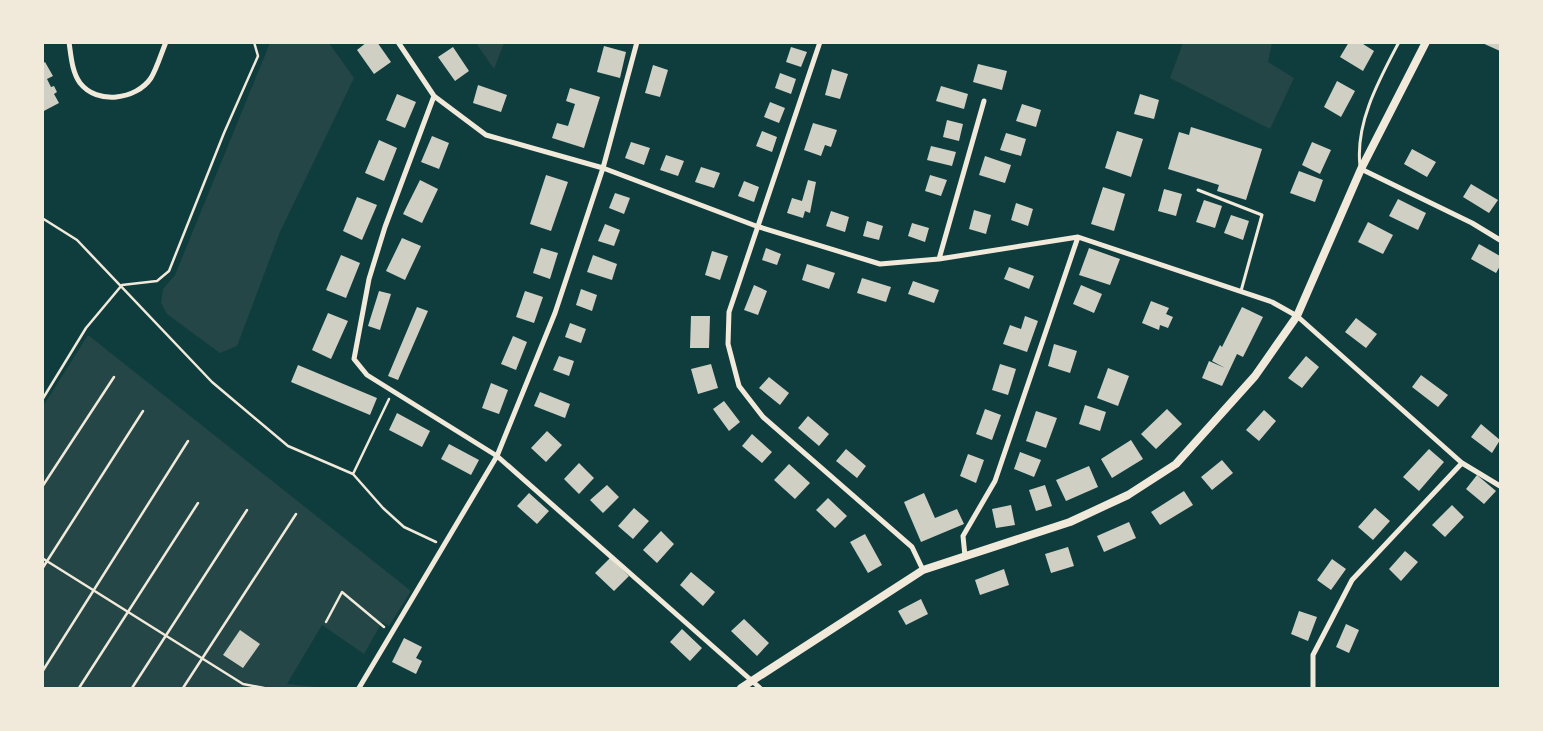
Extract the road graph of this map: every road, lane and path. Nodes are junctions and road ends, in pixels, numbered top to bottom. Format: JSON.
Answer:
{"nodes":[{"id":1,"x":69,"y":42,"type":"edge"},
{"id":2,"x":166,"y":42,"type":"edge"},
{"id":3,"x":254,"y":42,"type":"edge"},
{"id":4,"x":398,"y":42,"type":"edge"},
{"id":5,"x":638,"y":42,"type":"edge"},
{"id":6,"x":820,"y":42,"type":"edge"},
{"id":7,"x":1399,"y":42,"type":"edge"},
{"id":8,"x":1426,"y":42,"type":"edge"},
{"id":9,"x":434,"y":96,"type":"junction"},
{"id":10,"x":984,"y":101,"type":"dead end"},
{"id":11,"x":603,"y":168,"type":"junction"},
{"id":12,"x":1361,"y":169,"type":"junction"},
{"id":13,"x":1198,"y":190,"type":"dead end"},
{"id":14,"x":42,"y":218,"type":"edge"},
{"id":15,"x":756,"y":226,"type":"junction"},
{"id":16,"x":1078,"y":237,"type":"junction"},
{"id":17,"x":1500,"y":240,"type":"edge"},
{"id":18,"x":939,"y":259,"type":"junction"},
{"id":19,"x":122,"y":285,"type":"junction"},
{"id":20,"x":1241,"y":292,"type":"junction"},
{"id":21,"x":1297,"y":316,"type":"junction"},
{"id":22,"x":114,"y":377,"type":"dead end"},
{"id":23,"x":393,"y":391,"type":"junction"},
{"id":24,"x":42,"y":400,"type":"edge"},
{"id":25,"x":143,"y":411,"type":"dead end"},
{"id":26,"x":188,"y":441,"type":"dead end"},
{"id":27,"x":497,"y":456,"type":"junction"},
{"id":28,"x":1462,"y":463,"type":"junction"},
{"id":29,"x":353,"y":474,"type":"junction"},
{"id":30,"x":1500,"y":486,"type":"edge"},
{"id":31,"x":42,"y":487,"type":"edge"},
{"id":32,"x":198,"y":504,"type":"dead end"},
{"id":33,"x":246,"y":510,"type":"dead end"},
{"id":34,"x":296,"y":514,"type":"dead end"},
{"id":35,"x":444,"y":546,"type":"junction"},
{"id":36,"x":965,"y":556,"type":"junction"},
{"id":37,"x":42,"y":558,"type":"edge"},
{"id":38,"x":47,"y":561,"type":"junction"},
{"id":39,"x":42,"y":568,"type":"edge"},
{"id":40,"x":923,"y":570,"type":"junction"},
{"id":41,"x":93,"y":590,"type":"junction"},
{"id":42,"x":128,"y":612,"type":"junction"},
{"id":43,"x":326,"y":622,"type":"dead end"},
{"id":44,"x":392,"y":632,"type":"junction"},
{"id":45,"x":165,"y":635,"type":"junction"},
{"id":46,"x":202,"y":658,"type":"junction"},
{"id":47,"x":42,"y":672,"type":"edge"},
{"id":48,"x":751,"y":681,"type":"junction"},
{"id":49,"x":79,"y":688,"type":"edge"},
{"id":50,"x":132,"y":688,"type":"edge"},
{"id":51,"x":183,"y":688,"type":"edge"},
{"id":52,"x":264,"y":688,"type":"edge"},
{"id":53,"x":359,"y":688,"type":"edge"},
{"id":54,"x":741,"y":688,"type":"edge"},
{"id":55,"x":760,"y":688,"type":"edge"},
{"id":56,"x":1313,"y":688,"type":"edge"}],
"edges":[{"from":1,"to":2,"type":"street"},
{"from":3,"to":19,"type":"path"},
{"from":4,"to":9,"type":"street"},
{"from":5,"to":11,"type":"street"},
{"from":6,"to":15,"type":"street"},
{"from":7,"to":12,"type":"lane"},
{"from":8,"to":12,"type":"street"},
{"from":9,"to":11,"type":"street"},
{"from":9,"to":23,"type":"street"},
{"from":10,"to":18,"type":"street"},
{"from":11,"to":15,"type":"street"},
{"from":11,"to":27,"type":"street"},
{"from":12,"to":17,"type":"street"},
{"from":12,"to":21,"type":"street"},
{"from":13,"to":20,"type":"lane"},
{"from":14,"to":19,"type":"path"},
{"from":15,"to":18,"type":"street"},
{"from":15,"to":40,"type":"street"},
{"from":16,"to":18,"type":"street"},
{"from":16,"to":20,"type":"street"},
{"from":16,"to":36,"type":"street"},
{"from":19,"to":24,"type":"path"},
{"from":19,"to":29,"type":"path"},
{"from":20,"to":21,"type":"street"},
{"from":21,"to":28,"type":"street"},
{"from":21,"to":36,"type":"street"},
{"from":22,"to":31,"type":"path"},
{"from":23,"to":27,"type":"street"},
{"from":23,"to":29,"type":"path"},
{"from":25,"to":38,"type":"path"},
{"from":26,"to":41,"type":"path"},
{"from":27,"to":35,"type":"street"},
{"from":27,"to":48,"type":"street"},
{"from":28,"to":30,"type":"street"},
{"from":28,"to":56,"type":"street"},
{"from":29,"to":35,"type":"path"},
{"from":32,"to":42,"type":"path"},
{"from":33,"to":45,"type":"path"},
{"from":34,"to":46,"type":"path"},
{"from":35,"to":44,"type":"street"},
{"from":36,"to":40,"type":"street"},
{"from":37,"to":38,"type":"path"},
{"from":38,"to":39,"type":"path"},
{"from":38,"to":41,"type":"path"},
{"from":40,"to":48,"type":"street"},
{"from":41,"to":42,"type":"path"},
{"from":41,"to":47,"type":"path"},
{"from":42,"to":45,"type":"path"},
{"from":42,"to":49,"type":"path"},
{"from":43,"to":44,"type":"path"},
{"from":44,"to":53,"type":"street"},
{"from":45,"to":46,"type":"path"},
{"from":45,"to":50,"type":"path"},
{"from":46,"to":51,"type":"path"},
{"from":46,"to":52,"type":"path"},
{"from":48,"to":54,"type":"street"},
{"from":48,"to":55,"type":"street"}]}
